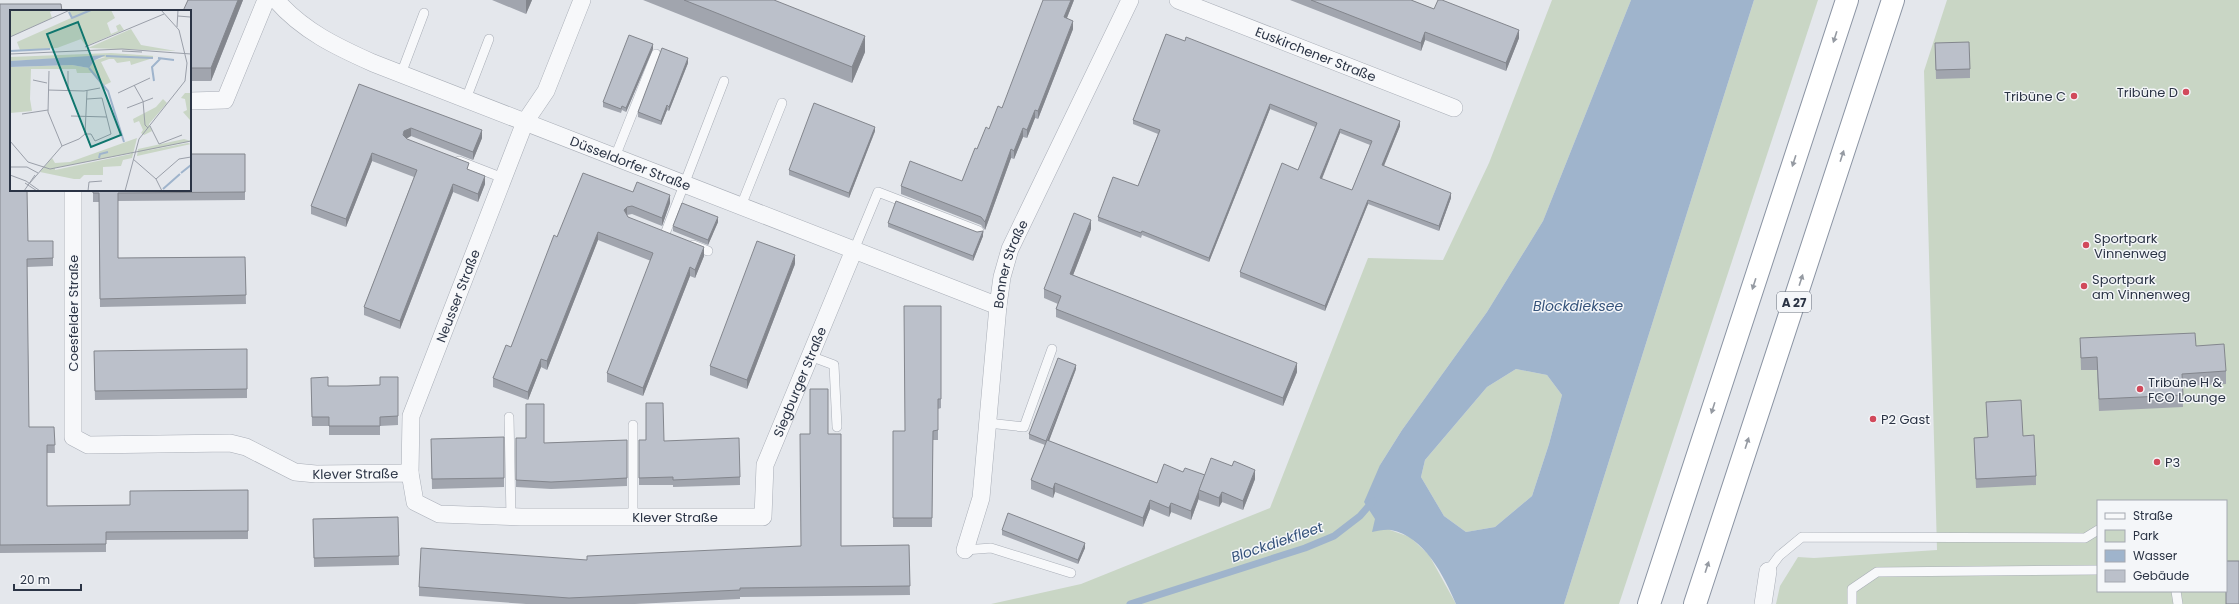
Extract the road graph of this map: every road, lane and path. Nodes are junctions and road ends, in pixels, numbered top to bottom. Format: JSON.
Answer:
{"nodes":[{"id":1,"x":266,"y":0,"type":"edge"},
{"id":2,"x":276,"y":0,"type":"edge"},
{"id":3,"x":582,"y":0,"type":"edge"},
{"id":4,"x":1130,"y":0,"type":"edge"},
{"id":5,"x":1178,"y":0,"type":"edge"},
{"id":6,"x":1847,"y":0,"type":"edge"},
{"id":7,"x":1893,"y":0,"type":"edge"},
{"id":8,"x":1201,"y":4,"type":"edge"},
{"id":9,"x":424,"y":13,"type":"dead end"},
{"id":10,"x":489,"y":39,"type":"dead end"},
{"id":11,"x":656,"y":54,"type":"dead end"},
{"id":12,"x":401,"y":74,"type":"junction"},
{"id":13,"x":724,"y":81,"type":"dead end"},
{"id":14,"x":466,"y":99,"type":"junction"},
{"id":15,"x":191,"y":100,"type":"edge"},
{"id":16,"x":782,"y":103,"type":"dead end"},
{"id":17,"x":1454,"y":108,"type":"dead end"},
{"id":18,"x":524,"y":122,"type":"junction"},
{"id":19,"x":615,"y":157,"type":"junction"},
{"id":20,"x":452,"y":158,"type":"edge"},
{"id":21,"x":503,"y":178,"type":"junction"},
{"id":22,"x":685,"y":184,"type":"junction"},
{"id":23,"x":73,"y":191,"type":"edge"},
{"id":24,"x":741,"y":206,"type":"junction"},
{"id":25,"x":979,"y":231,"type":"edge"},
{"id":26,"x":665,"y":234,"type":"edge"},
{"id":27,"x":687,"y":243,"type":"edge"},
{"id":28,"x":854,"y":250,"type":"junction"},
{"id":29,"x":708,"y":251,"type":"dead end"},
{"id":30,"x":998,"y":306,"type":"junction"},
{"id":31,"x":1052,"y":349,"type":"dead end"},
{"id":32,"x":810,"y":356,"type":"junction"},
{"id":33,"x":509,"y":417,"type":"dead end"},
{"id":34,"x":988,"y":423,"type":"junction"},
{"id":35,"x":634,"y":425,"type":"dead end"},
{"id":36,"x":837,"y":427,"type":"dead end"},
{"id":37,"x":73,"y":437,"type":"joint"},
{"id":38,"x":410,"y":473,"type":"junction"},
{"id":39,"x":511,"y":517,"type":"junction"},
{"id":40,"x":633,"y":517,"type":"junction"},
{"id":41,"x":763,"y":517,"type":"joint"},
{"id":42,"x":2097,"y":531,"type":"edge"},
{"id":43,"x":965,"y":550,"type":"joint"},
{"id":44,"x":2097,"y":570,"type":"edge"},
{"id":45,"x":1768,"y":571,"type":"joint"},
{"id":46,"x":1071,"y":573,"type":"dead end"},
{"id":47,"x":2176,"y":592,"type":"edge"},
{"id":48,"x":1649,"y":604,"type":"edge"},
{"id":49,"x":1695,"y":604,"type":"edge"},
{"id":50,"x":1763,"y":604,"type":"edge"},
{"id":51,"x":1852,"y":604,"type":"edge"},
{"id":52,"x":2178,"y":604,"type":"edge"}],
"edges":[{"from":1,"to":15,"type":"street"},
{"from":2,"to":12,"type":"street","name":"Düsseldorfer Straße"},
{"from":3,"to":18,"type":"street","name":"Neusser Straße"},
{"from":4,"to":30,"type":"street","name":"Bonner Straße"},
{"from":5,"to":8,"type":"street","name":"Euskirchener Straße"},
{"from":6,"to":48,"type":"highway","one_way":true},
{"from":49,"to":7,"type":"highway","number":"A 27","one_way":true},
{"from":8,"to":17,"type":"street","name":"Euskirchener Straße"},
{"from":9,"to":12,"type":"lane"},
{"from":10,"to":14,"type":"lane"},
{"from":11,"to":19,"type":"lane"},
{"from":12,"to":14,"type":"street","name":"Düsseldorfer Straße"},
{"from":13,"to":22,"type":"lane"},
{"from":14,"to":18,"type":"street","name":"Düsseldorfer Straße"},
{"from":16,"to":24,"type":"lane"},
{"from":18,"to":19,"type":"street","name":"Düsseldorfer Straße"},
{"from":18,"to":21,"type":"street","name":"Neusser Straße"},
{"from":19,"to":22,"type":"street","name":"Düsseldorfer Straße"},
{"from":20,"to":21,"type":"lane"},
{"from":21,"to":38,"type":"street","name":"Neusser Straße"},
{"from":22,"to":24,"type":"street","name":"Düsseldorfer Straße"},
{"from":22,"to":26,"type":"lane"},
{"from":23,"to":37,"type":"street","name":"Coesfelder Straße"},
{"from":24,"to":28,"type":"street","name":"Düsseldorfer Straße"},
{"from":25,"to":28,"type":"lane"},
{"from":27,"to":29,"type":"lane"},
{"from":28,"to":30,"type":"street","name":"Düsseldorfer Straße"},
{"from":28,"to":32,"type":"street","name":"Siegburger Straße"},
{"from":30,"to":34,"type":"street","name":"Bonner Straße"},
{"from":31,"to":34,"type":"lane"},
{"from":32,"to":36,"type":"lane"},
{"from":32,"to":41,"type":"street","name":"Siegburger Straße"},
{"from":33,"to":39,"type":"lane"},
{"from":34,"to":43,"type":"street","name":"Bonner Straße"},
{"from":35,"to":40,"type":"lane"},
{"from":37,"to":38,"type":"street","name":"Klever Straße"},
{"from":38,"to":39,"type":"street","name":"Klever Straße"},
{"from":39,"to":40,"type":"street","name":"Klever Straße"},
{"from":40,"to":41,"type":"street","name":"Klever Straße"},
{"from":42,"to":45,"type":"lane"},
{"from":43,"to":46,"type":"lane"},
{"from":44,"to":51,"type":"lane"},
{"from":45,"to":50,"type":"street"},
{"from":47,"to":52,"type":"lane"}]}
